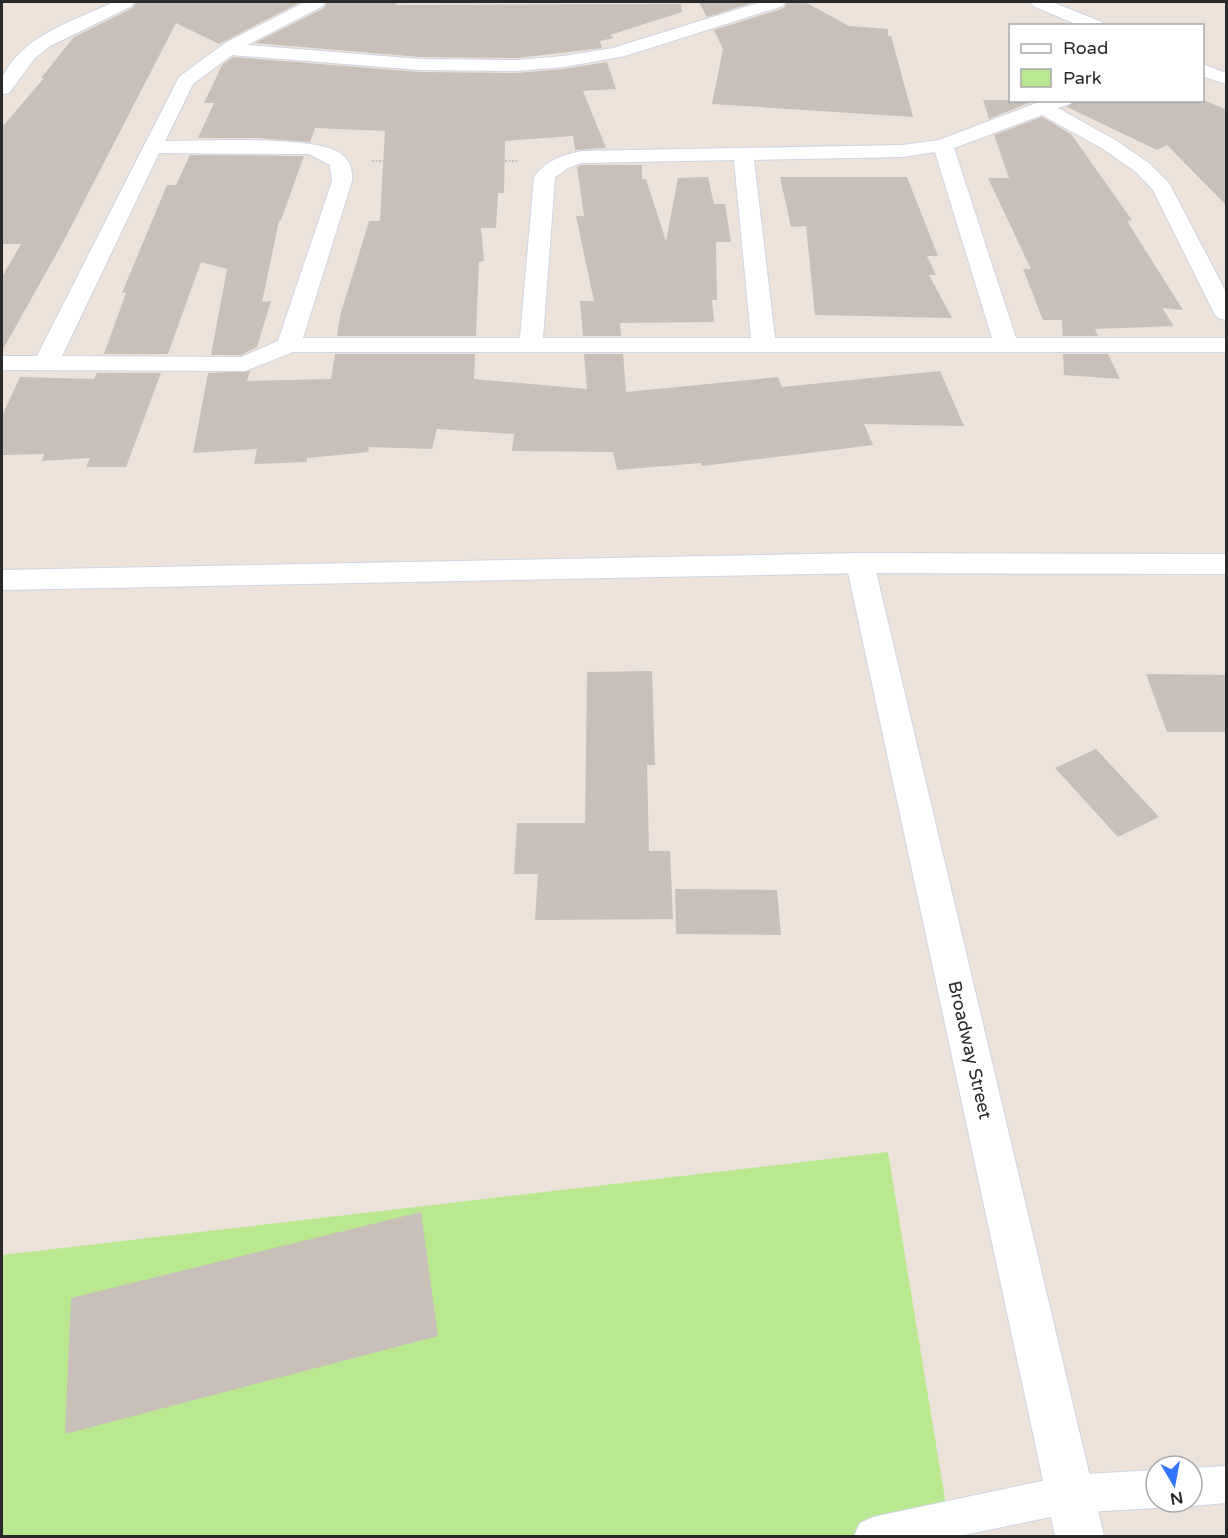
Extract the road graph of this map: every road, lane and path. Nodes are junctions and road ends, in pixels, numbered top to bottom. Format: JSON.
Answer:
{"nodes":[{"id":1,"x":126,"y":2,"type":"edge"},
{"id":2,"x":316,"y":2,"type":"edge"},
{"id":3,"x":777,"y":2,"type":"edge"},
{"id":4,"x":1039,"y":2,"type":"edge"},
{"id":5,"x":1087,"y":5,"type":"dead end"},
{"id":6,"x":1066,"y":13,"type":"junction"},
{"id":7,"x":1091,"y":24,"type":"edge"},
{"id":8,"x":229,"y":49,"type":"junction"},
{"id":9,"x":1204,"y":69,"type":"edge"},
{"id":10,"x":1227,"y":79,"type":"edge"},
{"id":11,"x":2,"y":89,"type":"edge"},
{"id":12,"x":1053,"y":104,"type":"edge"},
{"id":13,"x":944,"y":145,"type":"junction"},
{"id":14,"x":153,"y":147,"type":"junction"},
{"id":15,"x":743,"y":154,"type":"junction"},
{"id":16,"x":338,"y":161,"type":"junction"},
{"id":17,"x":563,"y":161,"type":"junction"},
{"id":18,"x":1227,"y":313,"type":"edge"},
{"id":19,"x":531,"y":344,"type":"junction"},
{"id":20,"x":289,"y":345,"type":"junction"},
{"id":21,"x":764,"y":345,"type":"junction"},
{"id":22,"x":1227,"y":345,"type":"edge"},
{"id":23,"x":1007,"y":346,"type":"junction"},
{"id":24,"x":2,"y":363,"type":"edge"},
{"id":25,"x":46,"y":363,"type":"junction"},
{"id":26,"x":860,"y":563,"type":"junction"},
{"id":27,"x":1227,"y":564,"type":"edge"},
{"id":28,"x":2,"y":580,"type":"edge"},
{"id":29,"x":1227,"y":1485,"type":"edge"},
{"id":30,"x":1204,"y":1486,"type":"edge"},
{"id":31,"x":1144,"y":1490,"type":"edge"},
{"id":32,"x":1070,"y":1494,"type":"junction"},
{"id":33,"x":873,"y":1536,"type":"edge"},
{"id":34,"x":1080,"y":1536,"type":"edge"}],
"edges":[{"from":1,"to":11,"type":"street"},
{"from":2,"to":8,"type":"street"},
{"from":3,"to":8,"type":"street"},
{"from":4,"to":6,"type":"street"},
{"from":5,"to":6,"type":"street"},
{"from":6,"to":7,"type":"street"},
{"from":8,"to":14,"type":"street"},
{"from":9,"to":10,"type":"street"},
{"from":12,"to":13,"type":"street"},
{"from":12,"to":18,"type":"street"},
{"from":13,"to":15,"type":"street"},
{"from":13,"to":23,"type":"street"},
{"from":14,"to":16,"type":"street"},
{"from":14,"to":25,"type":"street"},
{"from":15,"to":17,"type":"street"},
{"from":15,"to":21,"type":"street"},
{"from":16,"to":17,"type":"path"},
{"from":16,"to":20,"type":"street"},
{"from":17,"to":19,"type":"street"},
{"from":19,"to":20,"type":"street"},
{"from":19,"to":21,"type":"street"},
{"from":20,"to":25,"type":"street"},
{"from":21,"to":23,"type":"street"},
{"from":22,"to":23,"type":"street"},
{"from":24,"to":25,"type":"street"},
{"from":26,"to":27,"type":"street"},
{"from":26,"to":28,"type":"street"},
{"from":26,"to":32,"type":"street","name":"Broadway Street"},
{"from":29,"to":30,"type":"lane"},
{"from":31,"to":32,"type":"lane"},
{"from":32,"to":33,"type":"lane"},
{"from":32,"to":34,"type":"street","name":"Broadway Street"}]}
